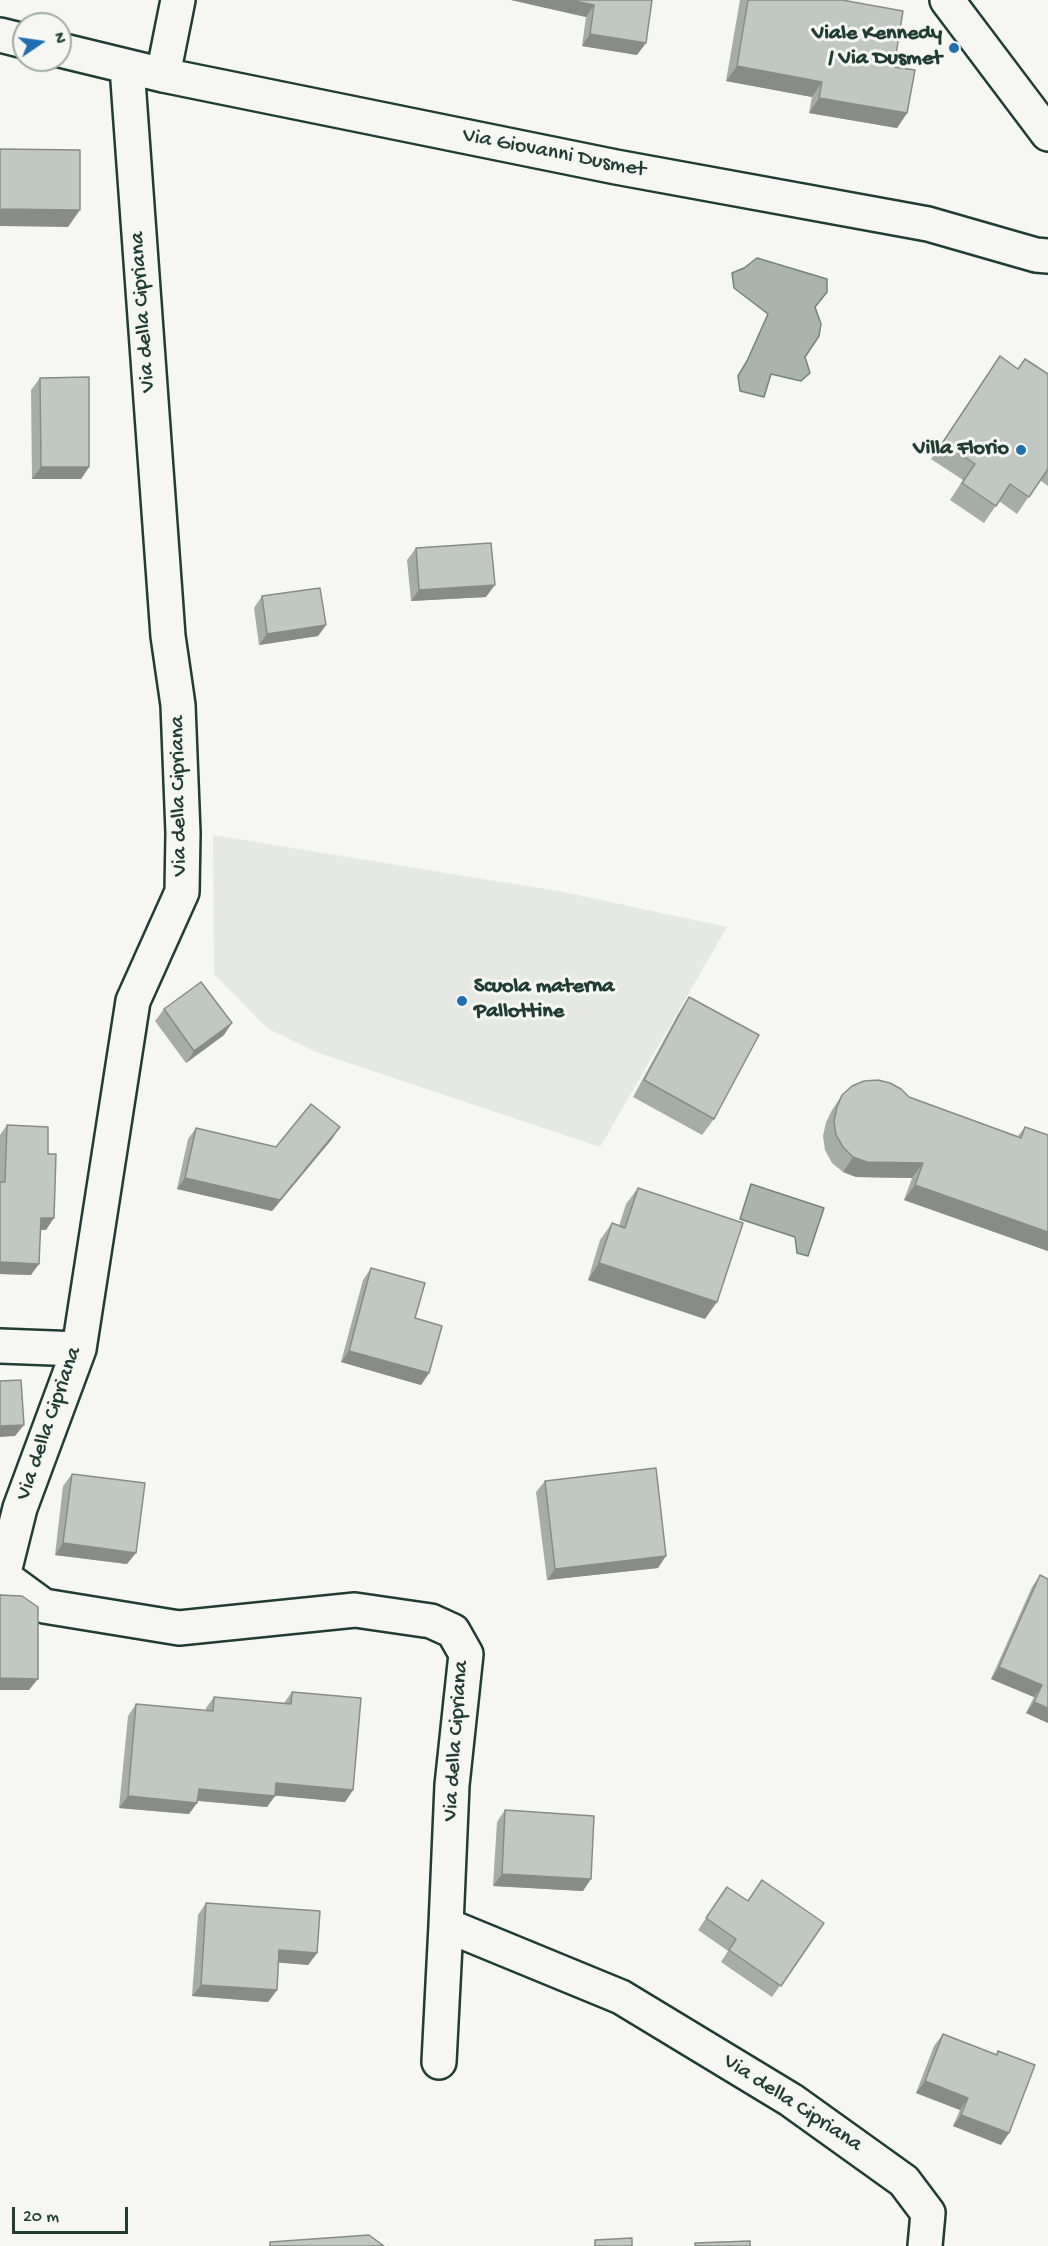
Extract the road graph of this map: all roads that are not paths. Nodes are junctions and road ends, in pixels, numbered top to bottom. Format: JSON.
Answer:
{"nodes":[{"id":1,"x":178,"y":0,"type":"edge"},
{"id":2,"x":947,"y":0,"type":"edge"},
{"id":3,"x":72,"y":53,"type":"edge"},
{"id":4,"x":127,"y":67,"type":"junction"},
{"id":5,"x":163,"y":75,"type":"junction"},
{"id":6,"x":1048,"y":134,"type":"edge"},
{"id":7,"x":1048,"y":256,"type":"edge"},
{"id":8,"x":0,"y":1346,"type":"edge"},
{"id":9,"x":78,"y":1349,"type":"junction"},
{"id":10,"x":446,"y":1925,"type":"junction"},
{"id":11,"x":439,"y":2062,"type":"dead end"},
{"id":12,"x":925,"y":2246,"type":"edge"}],
"edges":[{"from":1,"to":5,"type":"street"},
{"from":2,"to":6,"type":"street"},
{"from":3,"to":4,"type":"street","name":"Via Giovanni Dusmet"},
{"from":4,"to":5,"type":"street","name":"Via Giovanni Dusmet"},
{"from":4,"to":9,"type":"street","name":"Via della Cipriana"},
{"from":5,"to":7,"type":"street","name":"Via Giovanni Dusmet"},
{"from":8,"to":9,"type":"street"},
{"from":9,"to":10,"type":"street","name":"Via della Cipriana"},
{"from":10,"to":11,"type":"street"},
{"from":10,"to":12,"type":"street","name":"Via della Cipriana"}]}
